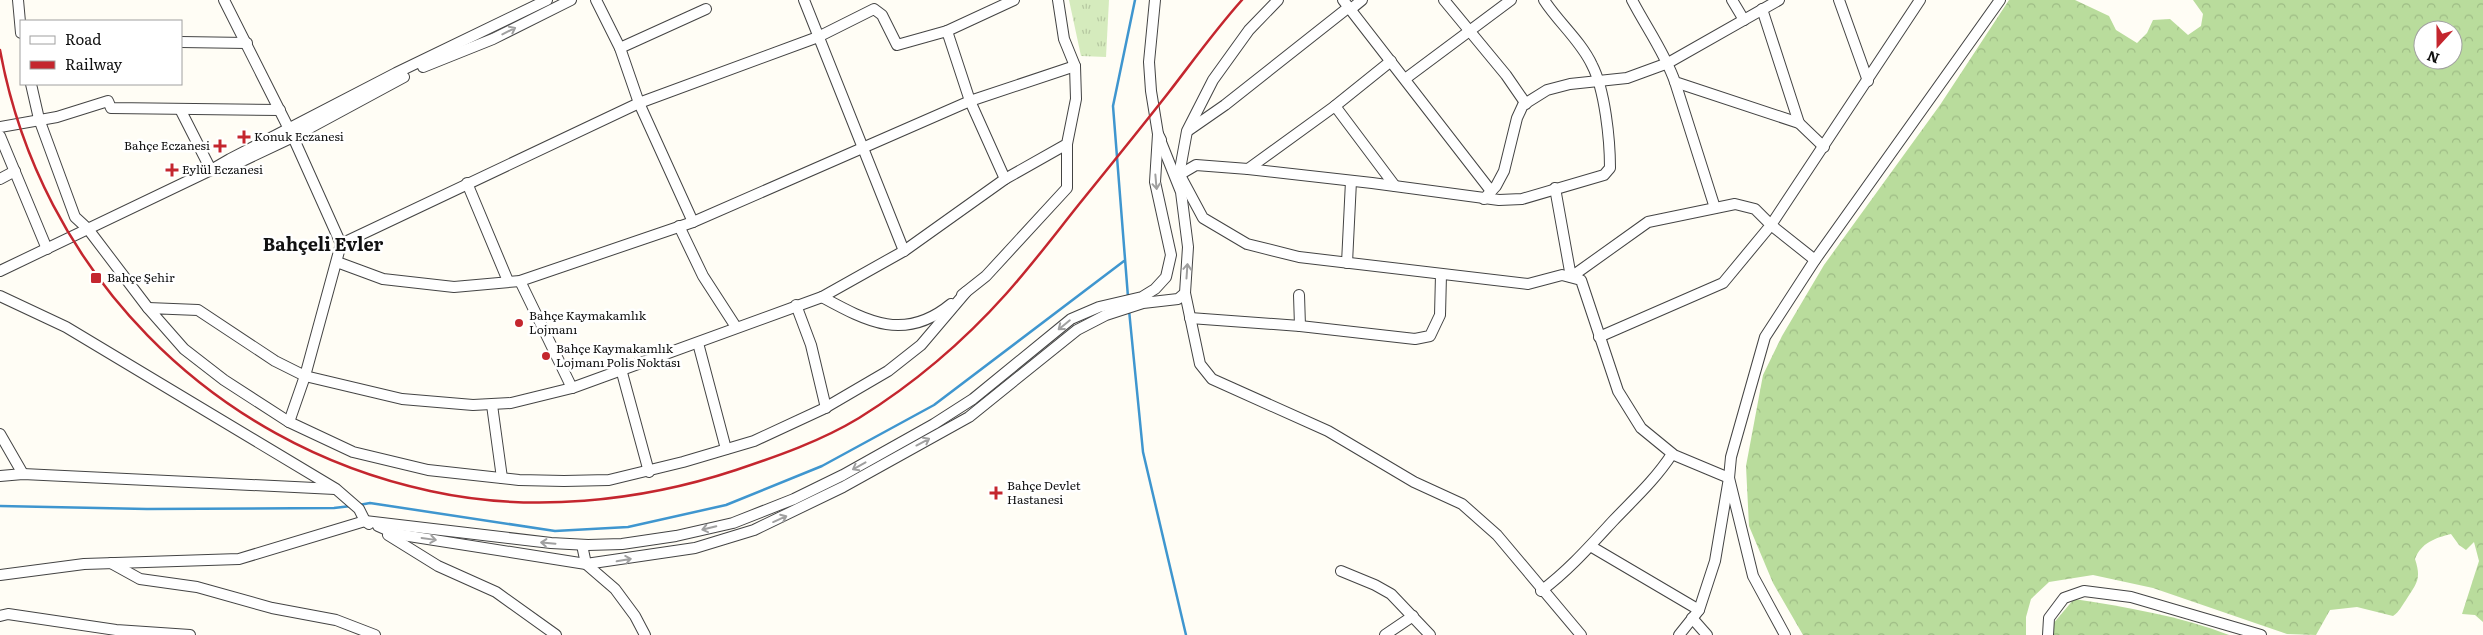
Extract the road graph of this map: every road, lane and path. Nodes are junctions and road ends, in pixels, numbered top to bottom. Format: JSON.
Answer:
{"nodes":[{"id":1,"x":18,"y":0,"type":"edge"},
{"id":2,"x":224,"y":0,"type":"edge"},
{"id":3,"x":546,"y":0,"type":"edge"},
{"id":4,"x":570,"y":0,"type":"edge"},
{"id":5,"x":596,"y":0,"type":"edge"},
{"id":6,"x":804,"y":0,"type":"edge"},
{"id":7,"x":1014,"y":0,"type":"edge"},
{"id":8,"x":1058,"y":0,"type":"edge"},
{"id":9,"x":1155,"y":0,"type":"edge"},
{"id":10,"x":1278,"y":0,"type":"edge"},
{"id":11,"x":1362,"y":0,"type":"edge"},
{"id":12,"x":1444,"y":0,"type":"edge"},
{"id":13,"x":1511,"y":0,"type":"edge"},
{"id":14,"x":1544,"y":0,"type":"edge"},
{"id":15,"x":1632,"y":0,"type":"edge"},
{"id":16,"x":1732,"y":0,"type":"edge"},
{"id":17,"x":1779,"y":0,"type":"edge"},
{"id":18,"x":1839,"y":0,"type":"edge"},
{"id":19,"x":1920,"y":0,"type":"edge"},
{"id":20,"x":2000,"y":0,"type":"edge"},
{"id":21,"x":875,"y":4,"type":"edge"},
{"id":22,"x":1347,"y":5,"type":"edge"},
{"id":23,"x":706,"y":9,"type":"dead end"},
{"id":24,"x":1762,"y":10,"type":"junction"},
{"id":25,"x":1744,"y":20,"type":"junction"},
{"id":26,"x":20,"y":22,"type":"edge"},
{"id":27,"x":487,"y":29,"type":"junction"},
{"id":28,"x":947,"y":31,"type":"junction"},
{"id":29,"x":1470,"y":31,"type":"junction"},
{"id":30,"x":818,"y":37,"type":"junction"},
{"id":31,"x":493,"y":39,"type":"junction"},
{"id":32,"x":182,"y":42,"type":"edge"},
{"id":33,"x":246,"y":43,"type":"junction"},
{"id":34,"x":620,"y":48,"type":"junction"},
{"id":35,"x":1391,"y":61,"type":"junction"},
{"id":36,"x":1668,"y":63,"type":"junction"},
{"id":37,"x":1075,"y":66,"type":"junction"},
{"id":38,"x":1405,"y":79,"type":"junction"},
{"id":39,"x":1598,"y":80,"type":"junction"},
{"id":40,"x":1868,"y":81,"type":"junction"},
{"id":41,"x":1675,"y":82,"type":"junction"},
{"id":42,"x":31,"y":85,"type":"edge"},
{"id":43,"x":970,"y":101,"type":"junction"},
{"id":44,"x":639,"y":103,"type":"junction"},
{"id":45,"x":1526,"y":104,"type":"junction"},
{"id":46,"x":1335,"y":106,"type":"junction"},
{"id":47,"x":180,"y":109,"type":"junction"},
{"id":48,"x":280,"y":110,"type":"junction"},
{"id":49,"x":39,"y":119,"type":"junction"},
{"id":50,"x":1799,"y":124,"type":"junction"},
{"id":51,"x":0,"y":127,"type":"edge"},
{"id":52,"x":1188,"y":131,"type":"junction"},
{"id":53,"x":291,"y":132,"type":"junction"},
{"id":54,"x":1158,"y":134,"type":"junction"},
{"id":55,"x":0,"y":136,"type":"edge"},
{"id":56,"x":1067,"y":144,"type":"junction"},
{"id":57,"x":1824,"y":148,"type":"junction"},
{"id":58,"x":863,"y":150,"type":"junction"},
{"id":59,"x":1248,"y":169,"type":"junction"},
{"id":60,"x":212,"y":170,"type":"junction"},
{"id":61,"x":15,"y":171,"type":"junction"},
{"id":62,"x":1179,"y":175,"type":"junction"},
{"id":63,"x":1005,"y":178,"type":"junction"},
{"id":64,"x":0,"y":179,"type":"edge"},
{"id":65,"x":1351,"y":181,"type":"junction"},
{"id":66,"x":467,"y":183,"type":"junction"},
{"id":67,"x":1395,"y":186,"type":"junction"},
{"id":68,"x":1555,"y":188,"type":"junction"},
{"id":69,"x":1488,"y":195,"type":"junction"},
{"id":70,"x":1716,"y":208,"type":"junction"},
{"id":71,"x":693,"y":222,"type":"junction"},
{"id":72,"x":1771,"y":225,"type":"junction"},
{"id":73,"x":679,"y":226,"type":"junction"},
{"id":74,"x":88,"y":228,"type":"junction"},
{"id":75,"x":341,"y":244,"type":"junction"},
{"id":76,"x":47,"y":249,"type":"junction"},
{"id":77,"x":904,"y":251,"type":"junction"},
{"id":78,"x":1815,"y":260,"type":"junction"},
{"id":79,"x":337,"y":262,"type":"junction"},
{"id":80,"x":1347,"y":263,"type":"junction"},
{"id":81,"x":0,"y":271,"type":"edge"},
{"id":82,"x":1441,"y":275,"type":"junction"},
{"id":83,"x":1571,"y":278,"type":"junction"},
{"id":84,"x":508,"y":281,"type":"junction"},
{"id":85,"x":520,"y":281,"type":"junction"},
{"id":86,"x":966,"y":292,"type":"junction"},
{"id":87,"x":1185,"y":293,"type":"junction"},
{"id":88,"x":1299,"y":295,"type":"dead end"},
{"id":89,"x":0,"y":296,"type":"edge"},
{"id":90,"x":822,"y":297,"type":"junction"},
{"id":91,"x":1141,"y":300,"type":"junction"},
{"id":92,"x":796,"y":305,"type":"junction"},
{"id":93,"x":148,"y":308,"type":"junction"},
{"id":94,"x":1107,"y":310,"type":"junction"},
{"id":95,"x":1190,"y":318,"type":"junction"},
{"id":96,"x":1300,"y":326,"type":"junction"},
{"id":97,"x":736,"y":327,"type":"junction"},
{"id":98,"x":1599,"y":337,"type":"junction"},
{"id":99,"x":698,"y":343,"type":"junction"},
{"id":100,"x":621,"y":369,"type":"junction"},
{"id":101,"x":304,"y":376,"type":"junction"},
{"id":102,"x":572,"y":388,"type":"junction"},
{"id":103,"x":492,"y":405,"type":"junction"},
{"id":104,"x":826,"y":408,"type":"junction"},
{"id":105,"x":289,"y":422,"type":"junction"},
{"id":106,"x":0,"y":434,"type":"edge"},
{"id":107,"x":726,"y":450,"type":"junction"},
{"id":108,"x":1672,"y":454,"type":"junction"},
{"id":109,"x":649,"y":472,"type":"junction"},
{"id":110,"x":23,"y":474,"type":"junction"},
{"id":111,"x":0,"y":476,"type":"edge"},
{"id":112,"x":502,"y":478,"type":"junction"},
{"id":113,"x":1729,"y":478,"type":"junction"},
{"id":114,"x":338,"y":491,"type":"junction"},
{"id":115,"x":365,"y":521,"type":"junction"},
{"id":116,"x":582,"y":545,"type":"junction"},
{"id":117,"x":1592,"y":546,"type":"junction"},
{"id":118,"x":111,"y":563,"type":"junction"},
{"id":119,"x":586,"y":564,"type":"junction"},
{"id":120,"x":1341,"y":571,"type":"dead end"},
{"id":121,"x":0,"y":575,"type":"edge"},
{"id":122,"x":1542,"y":591,"type":"junction"},
{"id":123,"x":1699,"y":610,"type":"junction"},
{"id":124,"x":0,"y":616,"type":"edge"},
{"id":125,"x":1413,"y":616,"type":"junction"},
{"id":126,"x":1692,"y":618,"type":"junction"},
{"id":127,"x":190,"y":635,"type":"edge"},
{"id":128,"x":375,"y":635,"type":"edge"},
{"id":129,"x":556,"y":635,"type":"edge"},
{"id":130,"x":645,"y":635,"type":"edge"},
{"id":131,"x":1385,"y":635,"type":"edge"},
{"id":132,"x":1430,"y":635,"type":"edge"},
{"id":133,"x":1581,"y":635,"type":"edge"},
{"id":134,"x":1679,"y":635,"type":"edge"},
{"id":135,"x":1707,"y":635,"type":"edge"},
{"id":136,"x":1785,"y":635,"type":"edge"},
{"id":137,"x":2048,"y":635,"type":"edge"},
{"id":138,"x":2260,"y":635,"type":"edge"}],
"edges":[{"from":1,"to":26,"type":"street"},
{"from":2,"to":33,"type":"street"},
{"from":3,"to":27,"type":"street"},
{"from":31,"to":4,"type":"street","one_way":true},
{"from":5,"to":34,"type":"street"},
{"from":6,"to":30,"type":"street"},
{"from":7,"to":28,"type":"street"},
{"from":8,"to":37,"type":"street"},
{"from":9,"to":54,"type":"street"},
{"from":10,"to":52,"type":"street"},
{"from":11,"to":22,"type":"street"},
{"from":12,"to":29,"type":"street"},
{"from":13,"to":29,"type":"street"},
{"from":14,"to":39,"type":"street"},
{"from":15,"to":36,"type":"street"},
{"from":16,"to":25,"type":"street"},
{"from":17,"to":24,"type":"street"},
{"from":18,"to":40,"type":"street"},
{"from":19,"to":40,"type":"street"},
{"from":20,"to":78,"type":"street"},
{"from":21,"to":28,"type":"street"},
{"from":21,"to":30,"type":"street"},
{"from":22,"to":35,"type":"street"},
{"from":22,"to":52,"type":"street"},
{"from":23,"to":34,"type":"street"},
{"from":24,"to":25,"type":"street"},
{"from":24,"to":50,"type":"street"},
{"from":25,"to":36,"type":"street"},
{"from":27,"to":31,"type":"street"},
{"from":27,"to":53,"type":"street"},
{"from":28,"to":43,"type":"street"},
{"from":29,"to":38,"type":"street"},
{"from":29,"to":45,"type":"street"},
{"from":30,"to":44,"type":"street"},
{"from":30,"to":58,"type":"street"},
{"from":31,"to":53,"type":"street"},
{"from":32,"to":33,"type":"street"},
{"from":33,"to":48,"type":"street"},
{"from":34,"to":44,"type":"street"},
{"from":35,"to":38,"type":"street"},
{"from":35,"to":46,"type":"street"},
{"from":36,"to":39,"type":"street"},
{"from":36,"to":41,"type":"street"},
{"from":37,"to":43,"type":"street"},
{"from":37,"to":56,"type":"street"},
{"from":38,"to":69,"type":"street"},
{"from":39,"to":45,"type":"street"},
{"from":39,"to":68,"type":"street"},
{"from":40,"to":57,"type":"street"},
{"from":41,"to":50,"type":"street"},
{"from":41,"to":70,"type":"street"},
{"from":42,"to":49,"type":"street"},
{"from":43,"to":58,"type":"street"},
{"from":43,"to":63,"type":"street"},
{"from":44,"to":66,"type":"street"},
{"from":44,"to":71,"type":"street"},
{"from":45,"to":69,"type":"street"},
{"from":46,"to":59,"type":"street"},
{"from":46,"to":67,"type":"street"},
{"from":47,"to":48,"type":"street"},
{"from":47,"to":49,"type":"street"},
{"from":47,"to":60,"type":"street"},
{"from":48,"to":53,"type":"street"},
{"from":49,"to":51,"type":"street"},
{"from":49,"to":74,"type":"street"},
{"from":50,"to":57,"type":"street"},
{"from":52,"to":62,"type":"street"},
{"from":53,"to":60,"type":"street"},
{"from":53,"to":75,"type":"street"},
{"from":54,"to":62,"type":"street"},
{"from":87,"to":54,"type":"street","one_way":true},
{"from":54,"to":91,"type":"street","one_way":true},
{"from":55,"to":61,"type":"street"},
{"from":56,"to":63,"type":"street"},
{"from":56,"to":86,"type":"street"},
{"from":57,"to":72,"type":"street"},
{"from":58,"to":71,"type":"street"},
{"from":58,"to":77,"type":"street"},
{"from":59,"to":62,"type":"street"},
{"from":59,"to":65,"type":"street"},
{"from":60,"to":74,"type":"street"},
{"from":61,"to":64,"type":"street"},
{"from":61,"to":76,"type":"street"},
{"from":62,"to":80,"type":"street"},
{"from":63,"to":77,"type":"street"},
{"from":65,"to":67,"type":"street"},
{"from":65,"to":80,"type":"street"},
{"from":66,"to":75,"type":"street"},
{"from":66,"to":84,"type":"street"},
{"from":67,"to":69,"type":"street"},
{"from":68,"to":69,"type":"street"},
{"from":68,"to":83,"type":"street"},
{"from":70,"to":72,"type":"street"},
{"from":70,"to":83,"type":"street"},
{"from":71,"to":73,"type":"street"},
{"from":72,"to":78,"type":"street"},
{"from":72,"to":98,"type":"street"},
{"from":73,"to":85,"type":"street"},
{"from":73,"to":97,"type":"street"},
{"from":74,"to":76,"type":"street"},
{"from":74,"to":93,"type":"street"},
{"from":75,"to":79,"type":"street"},
{"from":76,"to":81,"type":"street"},
{"from":77,"to":90,"type":"street"},
{"from":78,"to":113,"type":"street"},
{"from":79,"to":84,"type":"street"},
{"from":79,"to":101,"type":"street"},
{"from":80,"to":82,"type":"street"},
{"from":82,"to":83,"type":"street"},
{"from":82,"to":96,"type":"street"},
{"from":83,"to":98,"type":"street"},
{"from":84,"to":85,"type":"street"},
{"from":85,"to":102,"type":"street"},
{"from":86,"to":90,"type":"street"},
{"from":86,"to":104,"type":"street"},
{"from":87,"to":91,"type":"street"},
{"from":87,"to":95,"type":"street"},
{"from":88,"to":96,"type":"street"},
{"from":89,"to":114,"type":"street"},
{"from":90,"to":92,"type":"street"},
{"from":91,"to":94,"type":"street"},
{"from":92,"to":97,"type":"street"},
{"from":92,"to":104,"type":"street"},
{"from":93,"to":101,"type":"street"},
{"from":93,"to":105,"type":"street"},
{"from":94,"to":116,"type":"street","one_way":true},
{"from":119,"to":94,"type":"street","one_way":true},
{"from":95,"to":96,"type":"street"},
{"from":95,"to":122,"type":"street"},
{"from":97,"to":99,"type":"street"},
{"from":98,"to":108,"type":"street"},
{"from":99,"to":100,"type":"street"},
{"from":99,"to":107,"type":"street"},
{"from":100,"to":102,"type":"street"},
{"from":100,"to":109,"type":"street"},
{"from":101,"to":103,"type":"street"},
{"from":101,"to":105,"type":"street"},
{"from":102,"to":103,"type":"street"},
{"from":103,"to":112,"type":"street"},
{"from":104,"to":107,"type":"street"},
{"from":105,"to":112,"type":"street"},
{"from":106,"to":110,"type":"street"},
{"from":107,"to":109,"type":"street"},
{"from":108,"to":113,"type":"street"},
{"from":108,"to":117,"type":"street"},
{"from":109,"to":112,"type":"street"},
{"from":110,"to":111,"type":"street"},
{"from":110,"to":114,"type":"street"},
{"from":113,"to":123,"type":"street"},
{"from":113,"to":136,"type":"street"},
{"from":114,"to":115,"type":"street"},
{"from":116,"to":115,"type":"street","one_way":true},
{"from":115,"to":118,"type":"street"},
{"from":115,"to":119,"type":"street","one_way":true},
{"from":115,"to":129,"type":"street"},
{"from":116,"to":119,"type":"street"},
{"from":117,"to":122,"type":"street"},
{"from":117,"to":123,"type":"street"},
{"from":118,"to":121,"type":"street"},
{"from":118,"to":128,"type":"street"},
{"from":119,"to":130,"type":"street"},
{"from":120,"to":125,"type":"street"},
{"from":122,"to":133,"type":"street"},
{"from":123,"to":126,"type":"street"},
{"from":124,"to":127,"type":"street"},
{"from":125,"to":131,"type":"street"},
{"from":125,"to":132,"type":"street"},
{"from":126,"to":134,"type":"street"},
{"from":126,"to":135,"type":"street"},
{"from":137,"to":138,"type":"street"}]}
